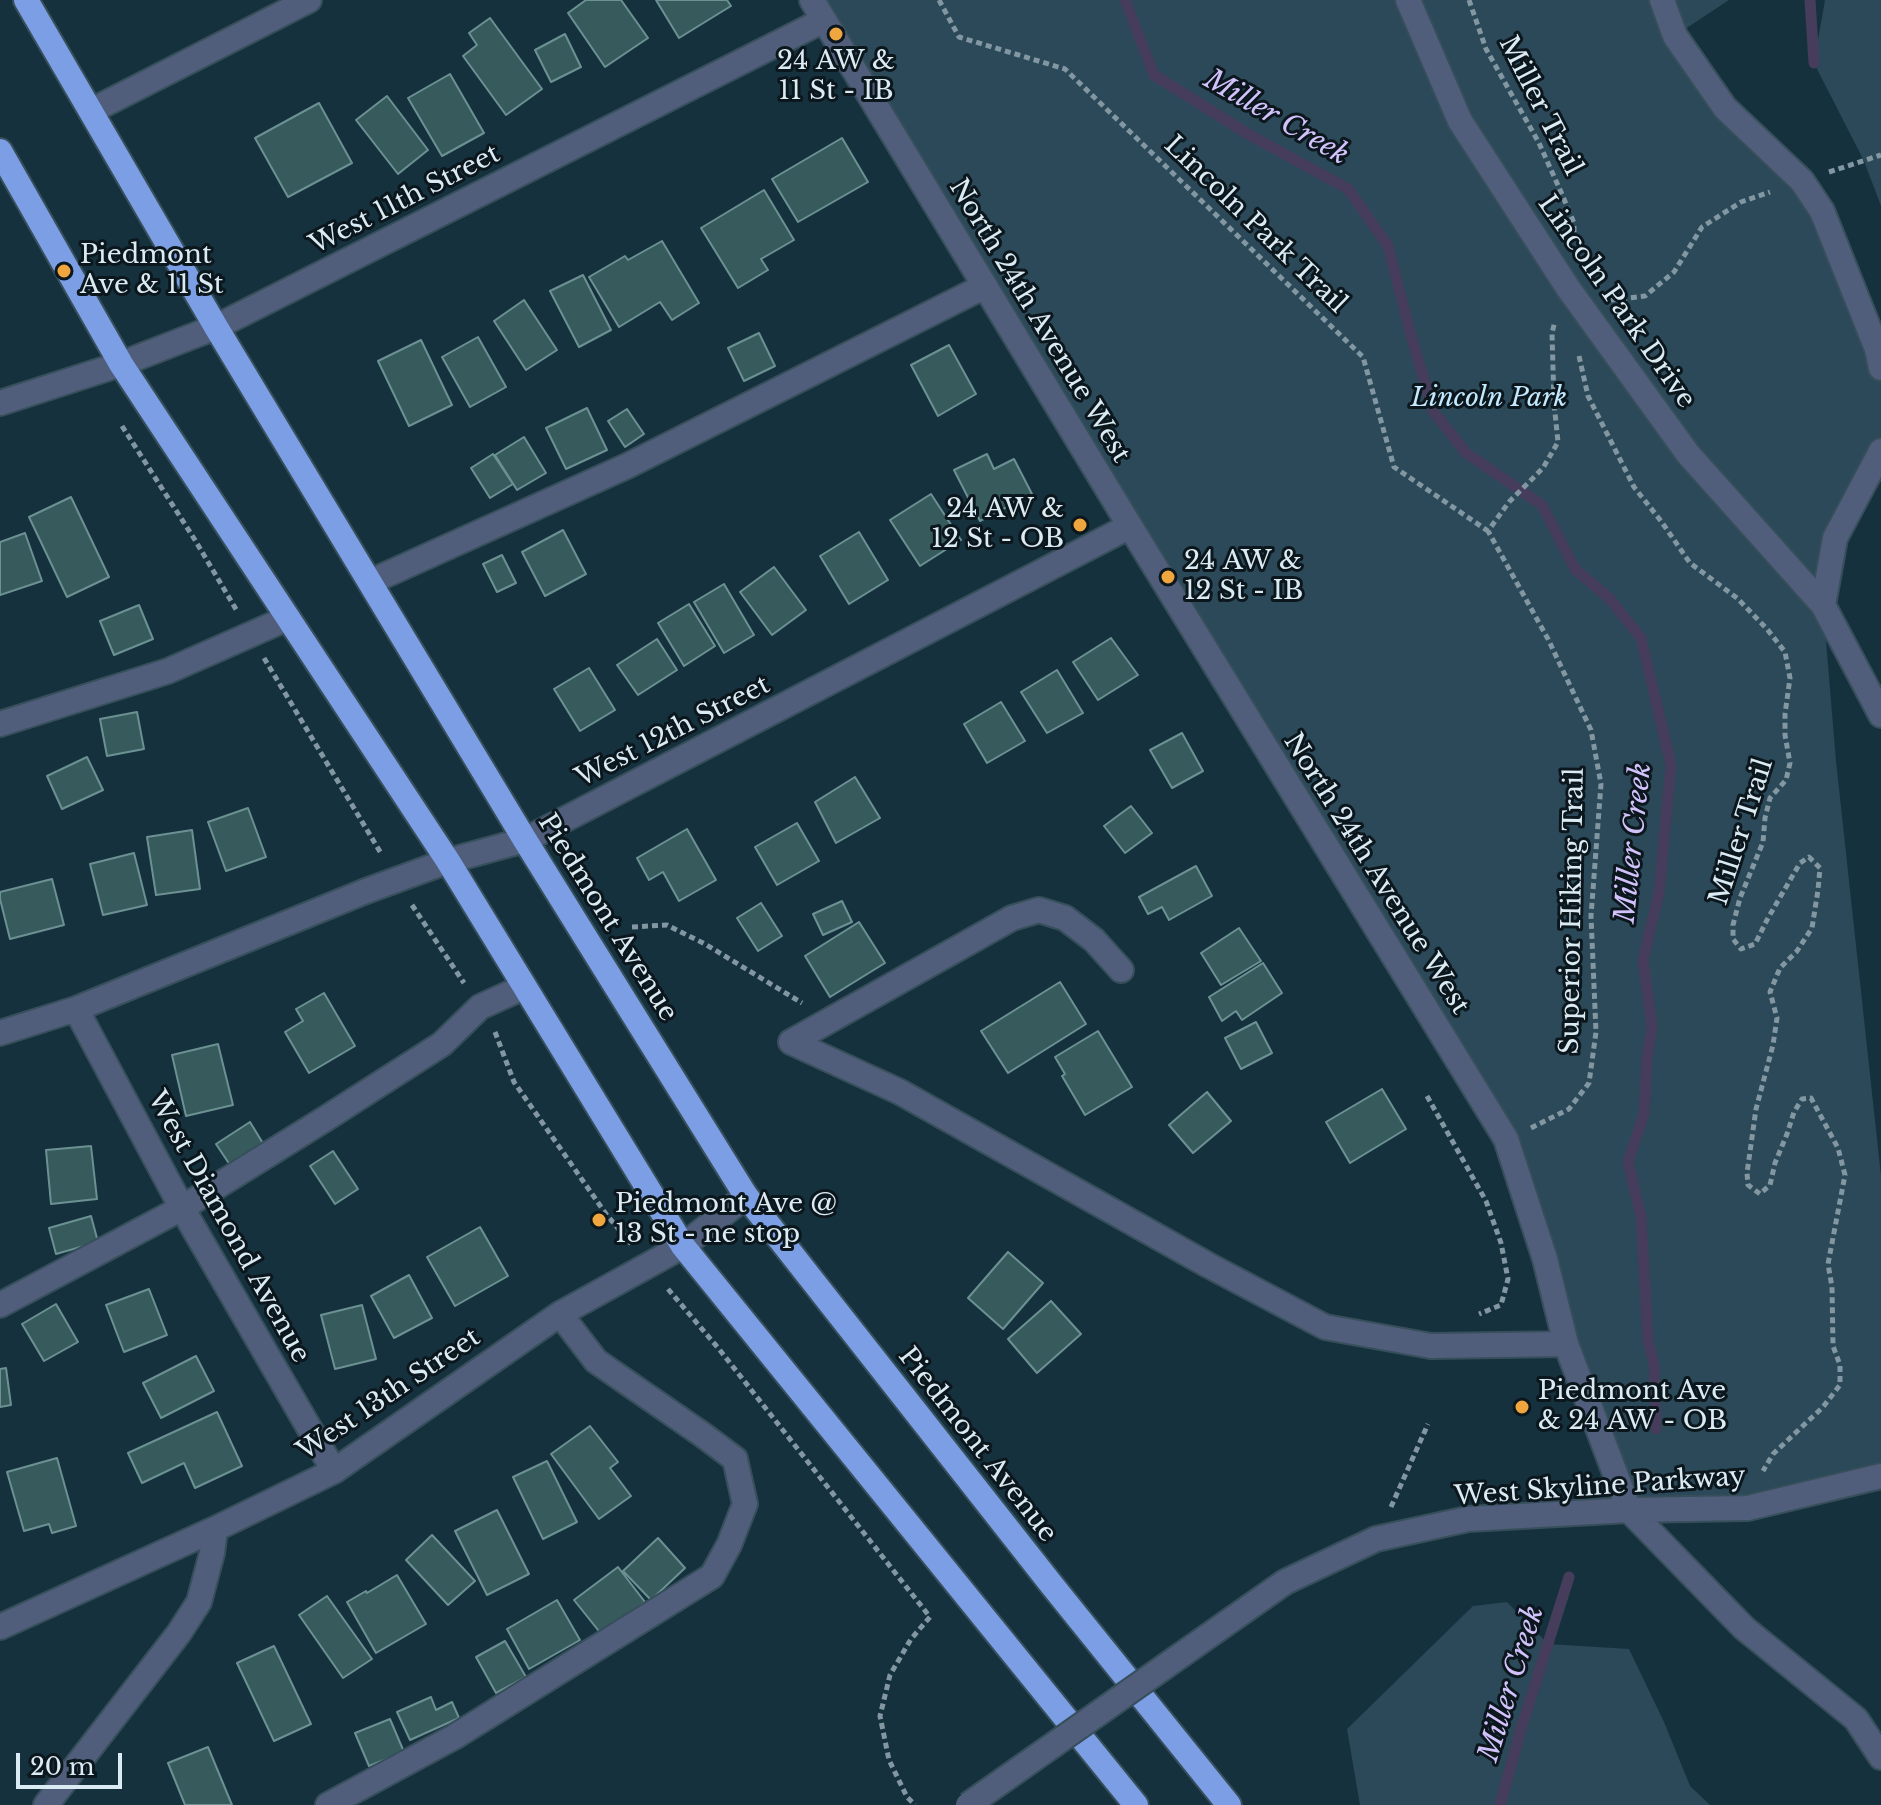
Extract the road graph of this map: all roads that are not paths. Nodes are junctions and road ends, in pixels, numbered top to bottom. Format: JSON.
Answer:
{"nodes":[{"id":1,"x":26,"y":0,"type":"edge"},
{"id":2,"x":309,"y":0,"type":"edge"},
{"id":3,"x":1408,"y":0,"type":"edge"},
{"id":4,"x":1662,"y":0,"type":"edge"},
{"id":5,"x":818,"y":10,"type":"edge"},
{"id":6,"x":91,"y":111,"type":"junction"},
{"id":7,"x":0,"y":151,"type":"edge"},
{"id":8,"x":985,"y":286,"type":"junction"},
{"id":9,"x":216,"y":327,"type":"junction"},
{"id":10,"x":121,"y":364,"type":"junction"},
{"id":11,"x":1881,"y":368,"type":"edge"},
{"id":12,"x":0,"y":403,"type":"edge"},
{"id":13,"x":1881,"y":451,"type":"edge"},
{"id":14,"x":1130,"y":526,"type":"junction"},
{"id":15,"x":370,"y":582,"type":"junction"},
{"id":16,"x":1823,"y":605,"type":"junction"},
{"id":17,"x":288,"y":618,"type":"junction"},
{"id":18,"x":1881,"y":715,"type":"edge"},
{"id":19,"x":0,"y":724,"type":"edge"},
{"id":20,"x":525,"y":840,"type":"junction"},
{"id":21,"x":448,"y":861,"type":"junction"},
{"id":22,"x":1121,"y":970,"type":"dead end"},
{"id":23,"x":524,"y":987,"type":"junction"},
{"id":24,"x":76,"y":1009,"type":"junction"},
{"id":25,"x":0,"y":1033,"type":"edge"},
{"id":26,"x":746,"y":1196,"type":"junction"},
{"id":27,"x":182,"y":1208,"type":"junction"},
{"id":28,"x":683,"y":1246,"type":"junction"},
{"id":29,"x":0,"y":1305,"type":"edge"},
{"id":30,"x":560,"y":1314,"type":"junction"},
{"id":31,"x":1566,"y":1344,"type":"junction"},
{"id":32,"x":334,"y":1471,"type":"junction"},
{"id":33,"x":1881,"y":1476,"type":"edge"},
{"id":34,"x":1629,"y":1510,"type":"junction"},
{"id":35,"x":215,"y":1529,"type":"junction"},
{"id":36,"x":0,"y":1627,"type":"edge"},
{"id":37,"x":1881,"y":1757,"type":"edge"},
{"id":38,"x":46,"y":1805,"type":"edge"},
{"id":39,"x":328,"y":1805,"type":"edge"},
{"id":40,"x":968,"y":1805,"type":"edge"},
{"id":41,"x":1136,"y":1805,"type":"edge"},
{"id":42,"x":1229,"y":1805,"type":"edge"}],
"edges":[{"from":1,"to":6,"type":"highway","name":"Piedmont Avenue"},
{"from":2,"to":6,"type":"street"},
{"from":3,"to":16,"type":"street","name":"Lincoln Park Drive"},
{"from":4,"to":11,"type":"street"},
{"from":5,"to":8,"type":"street","name":"North 24th Avenue West"},
{"from":5,"to":9,"type":"street","name":"West 11th Street"},
{"from":6,"to":9,"type":"highway","name":"Piedmont Avenue"},
{"from":7,"to":10,"type":"highway"},
{"from":8,"to":14,"type":"street","name":"North 24th Avenue West"},
{"from":8,"to":15,"type":"street"},
{"from":9,"to":10,"type":"street","name":"West 11th Street"},
{"from":9,"to":15,"type":"highway","name":"Piedmont Avenue"},
{"from":10,"to":12,"type":"street","name":"West 11th Street"},
{"from":10,"to":17,"type":"highway"},
{"from":13,"to":16,"type":"street"},
{"from":14,"to":20,"type":"street","name":"West 12th Street"},
{"from":14,"to":31,"type":"street","name":"North 24th Avenue West"},
{"from":15,"to":20,"type":"highway","name":"Piedmont Avenue"},
{"from":16,"to":18,"type":"street","name":"Lincoln Park Drive"},
{"from":17,"to":19,"type":"street"},
{"from":17,"to":21,"type":"highway"},
{"from":20,"to":21,"type":"street","name":"West 12th Street"},
{"from":20,"to":26,"type":"highway","name":"Piedmont Avenue"},
{"from":21,"to":23,"type":"highway"},
{"from":21,"to":24,"type":"street","name":"West 12th Street"},
{"from":22,"to":31,"type":"street"},
{"from":23,"to":27,"type":"street"},
{"from":23,"to":28,"type":"highway"},
{"from":24,"to":25,"type":"street","name":"West 12th Street"},
{"from":24,"to":27,"type":"street","name":"West Diamond Avenue"},
{"from":26,"to":28,"type":"street","name":"West 13th Street"},
{"from":26,"to":42,"type":"highway","name":"Piedmont Avenue"},
{"from":27,"to":29,"type":"street"},
{"from":27,"to":32,"type":"street","name":"West Diamond Avenue"},
{"from":28,"to":30,"type":"street","name":"West 13th Street"},
{"from":28,"to":41,"type":"highway"},
{"from":30,"to":32,"type":"street","name":"West 13th Street"},
{"from":30,"to":39,"type":"street"},
{"from":31,"to":34,"type":"street","name":"North 24th Avenue West"},
{"from":32,"to":35,"type":"street","name":"West 13th Street"},
{"from":33,"to":34,"type":"street","name":"West Skyline Parkway"},
{"from":34,"to":37,"type":"street","name":"North 24th Avenue West"},
{"from":34,"to":40,"type":"street","name":"West Skyline Parkway","bridge":true},
{"from":35,"to":36,"type":"street","name":"West 13th Street"},
{"from":35,"to":38,"type":"street"}]}
